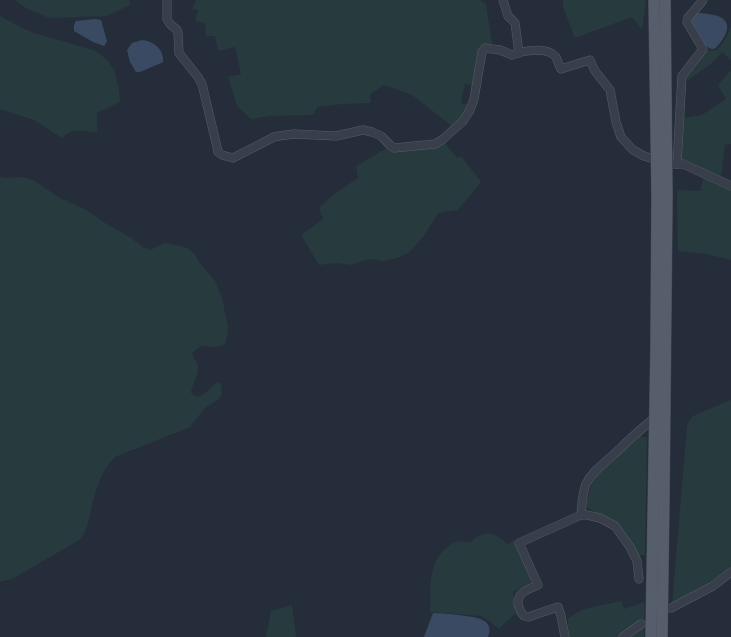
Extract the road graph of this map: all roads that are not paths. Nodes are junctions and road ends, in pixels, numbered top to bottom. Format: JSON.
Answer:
{"nodes":[{"id":1,"x":167,"y":0,"type":"edge"},
{"id":2,"x":504,"y":0,"type":"edge"},
{"id":3,"x":654,"y":0,"type":"edge"},
{"id":4,"x":665,"y":0,"type":"edge"},
{"id":5,"x":703,"y":0,"type":"edge"},
{"id":6,"x":519,"y":53,"type":"junction"},
{"id":7,"x":667,"y":162,"type":"junction"},
{"id":8,"x":730,"y":185,"type":"edge"},
{"id":9,"x":655,"y":418,"type":"junction"},
{"id":10,"x":581,"y":514,"type":"junction"},
{"id":11,"x":731,"y":572,"type":"edge"},
{"id":12,"x":639,"y":579,"type":"dead end"},
{"id":13,"x":671,"y":608,"type":"dead end"},
{"id":14,"x":641,"y":624,"type":"dead end"},
{"id":15,"x":565,"y":637,"type":"edge"},
{"id":16,"x":623,"y":637,"type":"edge"},
{"id":17,"x":652,"y":637,"type":"edge"},
{"id":18,"x":662,"y":637,"type":"edge"}],
"edges":[{"from":1,"to":6,"type":"street"},
{"from":2,"to":6,"type":"street"},
{"from":3,"to":7,"type":"main road"},
{"from":4,"to":7,"type":"main road"},
{"from":5,"to":7,"type":"street"},
{"from":6,"to":7,"type":"street"},
{"from":7,"to":8,"type":"street"},
{"from":7,"to":9,"type":"main road"},
{"from":7,"to":18,"type":"main road"},
{"from":9,"to":10,"type":"street"},
{"from":9,"to":17,"type":"main road"},
{"from":10,"to":12,"type":"street"},
{"from":10,"to":15,"type":"street"},
{"from":11,"to":13,"type":"street"},
{"from":14,"to":16,"type":"street"}]}
